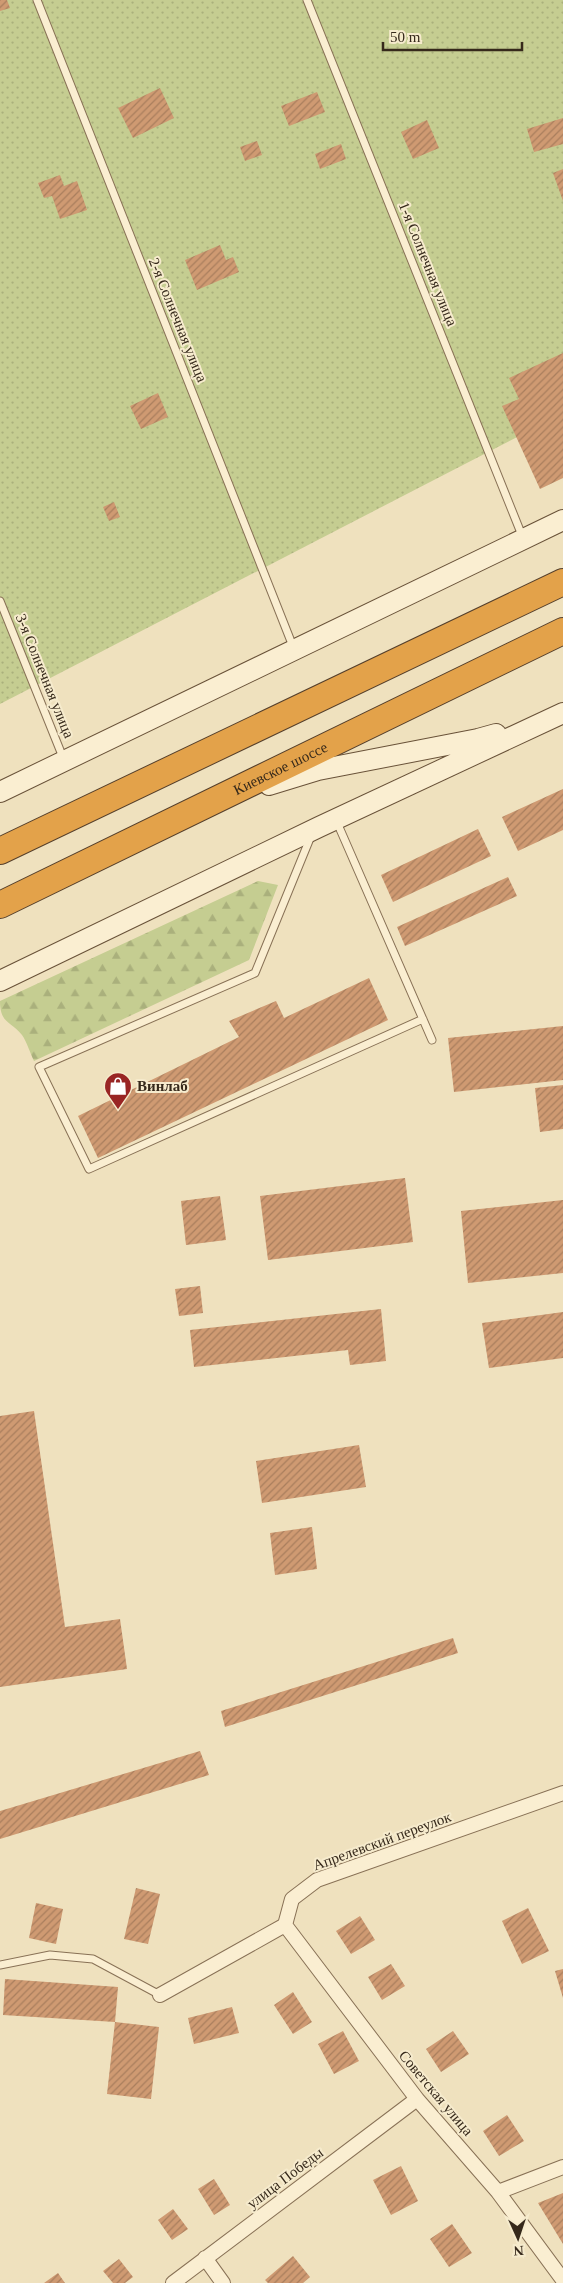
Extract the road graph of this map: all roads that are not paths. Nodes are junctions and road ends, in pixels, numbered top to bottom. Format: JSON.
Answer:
{"nodes":[{"id":1,"x":37,"y":0,"type":"edge"},
{"id":2,"x":306,"y":0,"type":"edge"},
{"id":3,"x":563,"y":520,"type":"edge"},
{"id":4,"x":523,"y":539,"type":"junction"},
{"id":5,"x":563,"y":582,"type":"edge"},
{"id":6,"x":0,"y":601,"type":"edge"},
{"id":7,"x":563,"y":631,"type":"edge"},
{"id":8,"x":294,"y":650,"type":"junction"},
{"id":9,"x":563,"y":712,"type":"edge"},
{"id":10,"x":64,"y":761,"type":"junction"},
{"id":11,"x":0,"y":792,"type":"edge"},
{"id":12,"x":205,"y":806,"type":"junction"},
{"id":13,"x":327,"y":823,"type":"junction"},
{"id":14,"x":0,"y":851,"type":"edge"},
{"id":15,"x":0,"y":905,"type":"edge"},
{"id":16,"x":0,"y":981,"type":"edge"},
{"id":17,"x":423,"y":1019,"type":"junction"},
{"id":18,"x":432,"y":1040,"type":"dead end"},
{"id":19,"x":563,"y":1793,"type":"edge"},
{"id":20,"x":285,"y":1926,"type":"junction"},
{"id":21,"x":0,"y":1965,"type":"edge"},
{"id":22,"x":160,"y":1995,"type":"joint"},
{"id":23,"x":417,"y":2099,"type":"junction"},
{"id":24,"x":563,"y":2167,"type":"edge"},
{"id":25,"x":498,"y":2192,"type":"junction"},
{"id":26,"x":205,"y":2258,"type":"junction"},
{"id":27,"x":563,"y":2280,"type":"edge"},
{"id":28,"x":174,"y":2283,"type":"edge"},
{"id":29,"x":224,"y":2283,"type":"edge"}],
"edges":[{"from":1,"to":8,"type":"lane","name":"2-я Солнечная улица"},
{"from":2,"to":4,"type":"lane","name":"1-я Солнечная улица"},
{"from":3,"to":4,"type":"main road"},
{"from":4,"to":8,"type":"main road"},
{"from":5,"to":14,"type":"highway"},
{"from":6,"to":10,"type":"lane","name":"3-я Солнечная улица"},
{"from":7,"to":12,"type":"highway","name":"Киевское шоссе"},
{"from":8,"to":10,"type":"main road"},
{"from":9,"to":12,"type":"main road"},
{"from":9,"to":13,"type":"main road"},
{"from":10,"to":11,"type":"main road"},
{"from":12,"to":15,"type":"highway","name":"Киевское шоссе"},
{"from":13,"to":16,"type":"main road"},
{"from":13,"to":17,"type":"lane"},
{"from":13,"to":17,"type":"lane"},
{"from":17,"to":18,"type":"lane"},
{"from":19,"to":20,"type":"street","name":"Апрелевский переулок"},
{"from":20,"to":22,"type":"street"},
{"from":20,"to":23,"type":"street","name":"Советская улица"},
{"from":21,"to":22,"type":"lane"},
{"from":23,"to":25,"type":"street","name":"Советская улица"},
{"from":23,"to":26,"type":"street","name":"улица Победы"},
{"from":24,"to":25,"type":"street"},
{"from":25,"to":27,"type":"street","name":"Советская улица"},
{"from":26,"to":28,"type":"street","name":"улица Победы"},
{"from":26,"to":29,"type":"street"}]}
